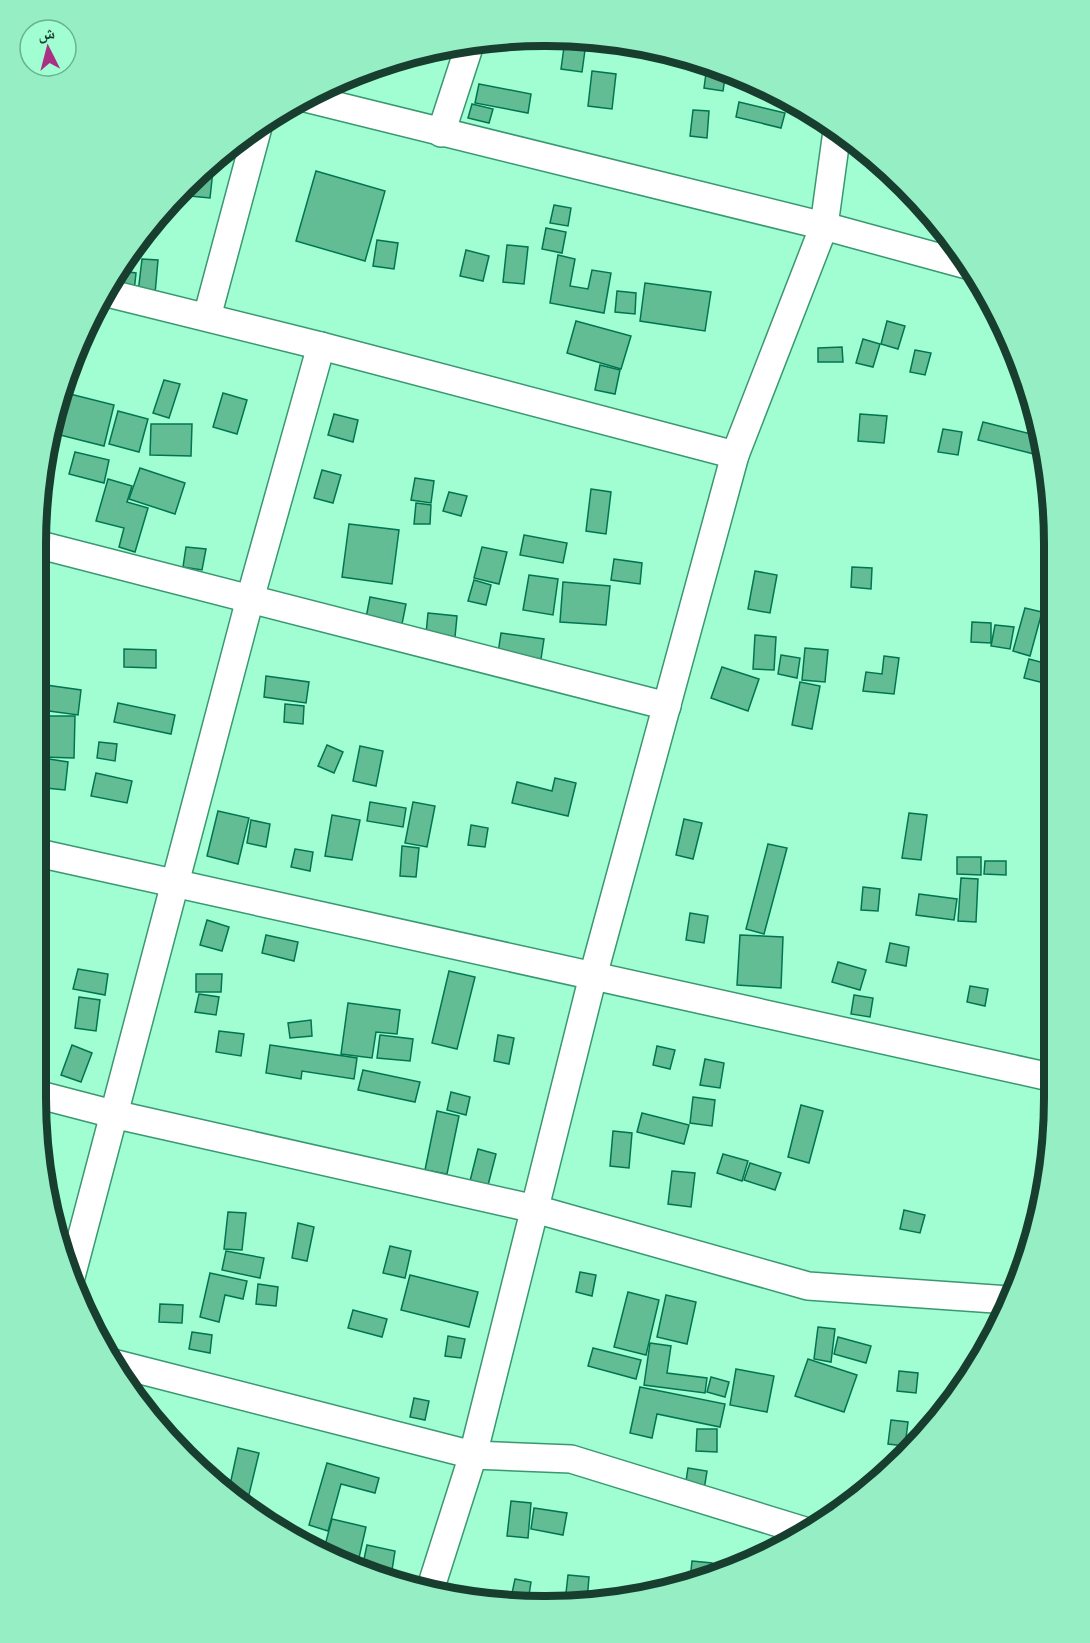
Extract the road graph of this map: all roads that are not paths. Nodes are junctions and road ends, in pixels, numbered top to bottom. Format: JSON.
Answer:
{"nodes":[{"id":1,"x":467,"y":53,"type":"edge"},
{"id":2,"x":318,"y":102,"type":"edge"},
{"id":3,"x":441,"y":133,"type":"junction"},
{"id":4,"x":254,"y":141,"type":"edge"},
{"id":5,"x":836,"y":141,"type":"edge"},
{"id":6,"x":824,"y":226,"type":"junction"},
{"id":7,"x":954,"y":262,"type":"edge"},
{"id":8,"x":114,"y":294,"type":"edge"},
{"id":9,"x":207,"y":317,"type":"junction"},
{"id":10,"x":321,"y":346,"type":"junction"},
{"id":11,"x":735,"y":455,"type":"junction"},
{"id":12,"x":46,"y":547,"type":"edge"},
{"id":13,"x":250,"y":599,"type":"junction"},
{"id":14,"x":667,"y":706,"type":"junction"},
{"id":15,"x":46,"y":856,"type":"edge"},
{"id":16,"x":174,"y":884,"type":"junction"},
{"id":17,"x":593,"y":976,"type":"junction"},
{"id":18,"x":1044,"y":1076,"type":"edge"},
{"id":19,"x":46,"y":1097,"type":"edge"},
{"id":20,"x":113,"y":1114,"type":"junction"},
{"id":21,"x":535,"y":1209,"type":"junction"},
{"id":22,"x":75,"y":1263,"type":"edge"},
{"id":23,"x":1001,"y":1299,"type":"edge"},
{"id":24,"x":125,"y":1366,"type":"edge"},
{"id":25,"x":473,"y":1455,"type":"junction"},
{"id":26,"x":796,"y":1528,"type":"edge"},
{"id":27,"x":432,"y":1584,"type":"edge"}],
"edges":[{"from":1,"to":3,"type":"street"},
{"from":2,"to":3,"type":"street"},
{"from":3,"to":6,"type":"street"},
{"from":4,"to":9,"type":"street"},
{"from":5,"to":6,"type":"street"},
{"from":6,"to":7,"type":"street"},
{"from":6,"to":11,"type":"street"},
{"from":8,"to":9,"type":"street"},
{"from":9,"to":10,"type":"street"},
{"from":10,"to":11,"type":"street"},
{"from":10,"to":13,"type":"street"},
{"from":11,"to":14,"type":"street"},
{"from":12,"to":13,"type":"street"},
{"from":13,"to":14,"type":"street"},
{"from":13,"to":16,"type":"street"},
{"from":14,"to":17,"type":"street"},
{"from":15,"to":16,"type":"street"},
{"from":16,"to":17,"type":"street"},
{"from":16,"to":20,"type":"street"},
{"from":17,"to":18,"type":"street"},
{"from":17,"to":21,"type":"street"},
{"from":19,"to":20,"type":"street"},
{"from":20,"to":21,"type":"street"},
{"from":20,"to":22,"type":"street"},
{"from":21,"to":23,"type":"street"},
{"from":21,"to":25,"type":"street"},
{"from":24,"to":25,"type":"street"},
{"from":25,"to":26,"type":"street"},
{"from":25,"to":27,"type":"street"}]}
